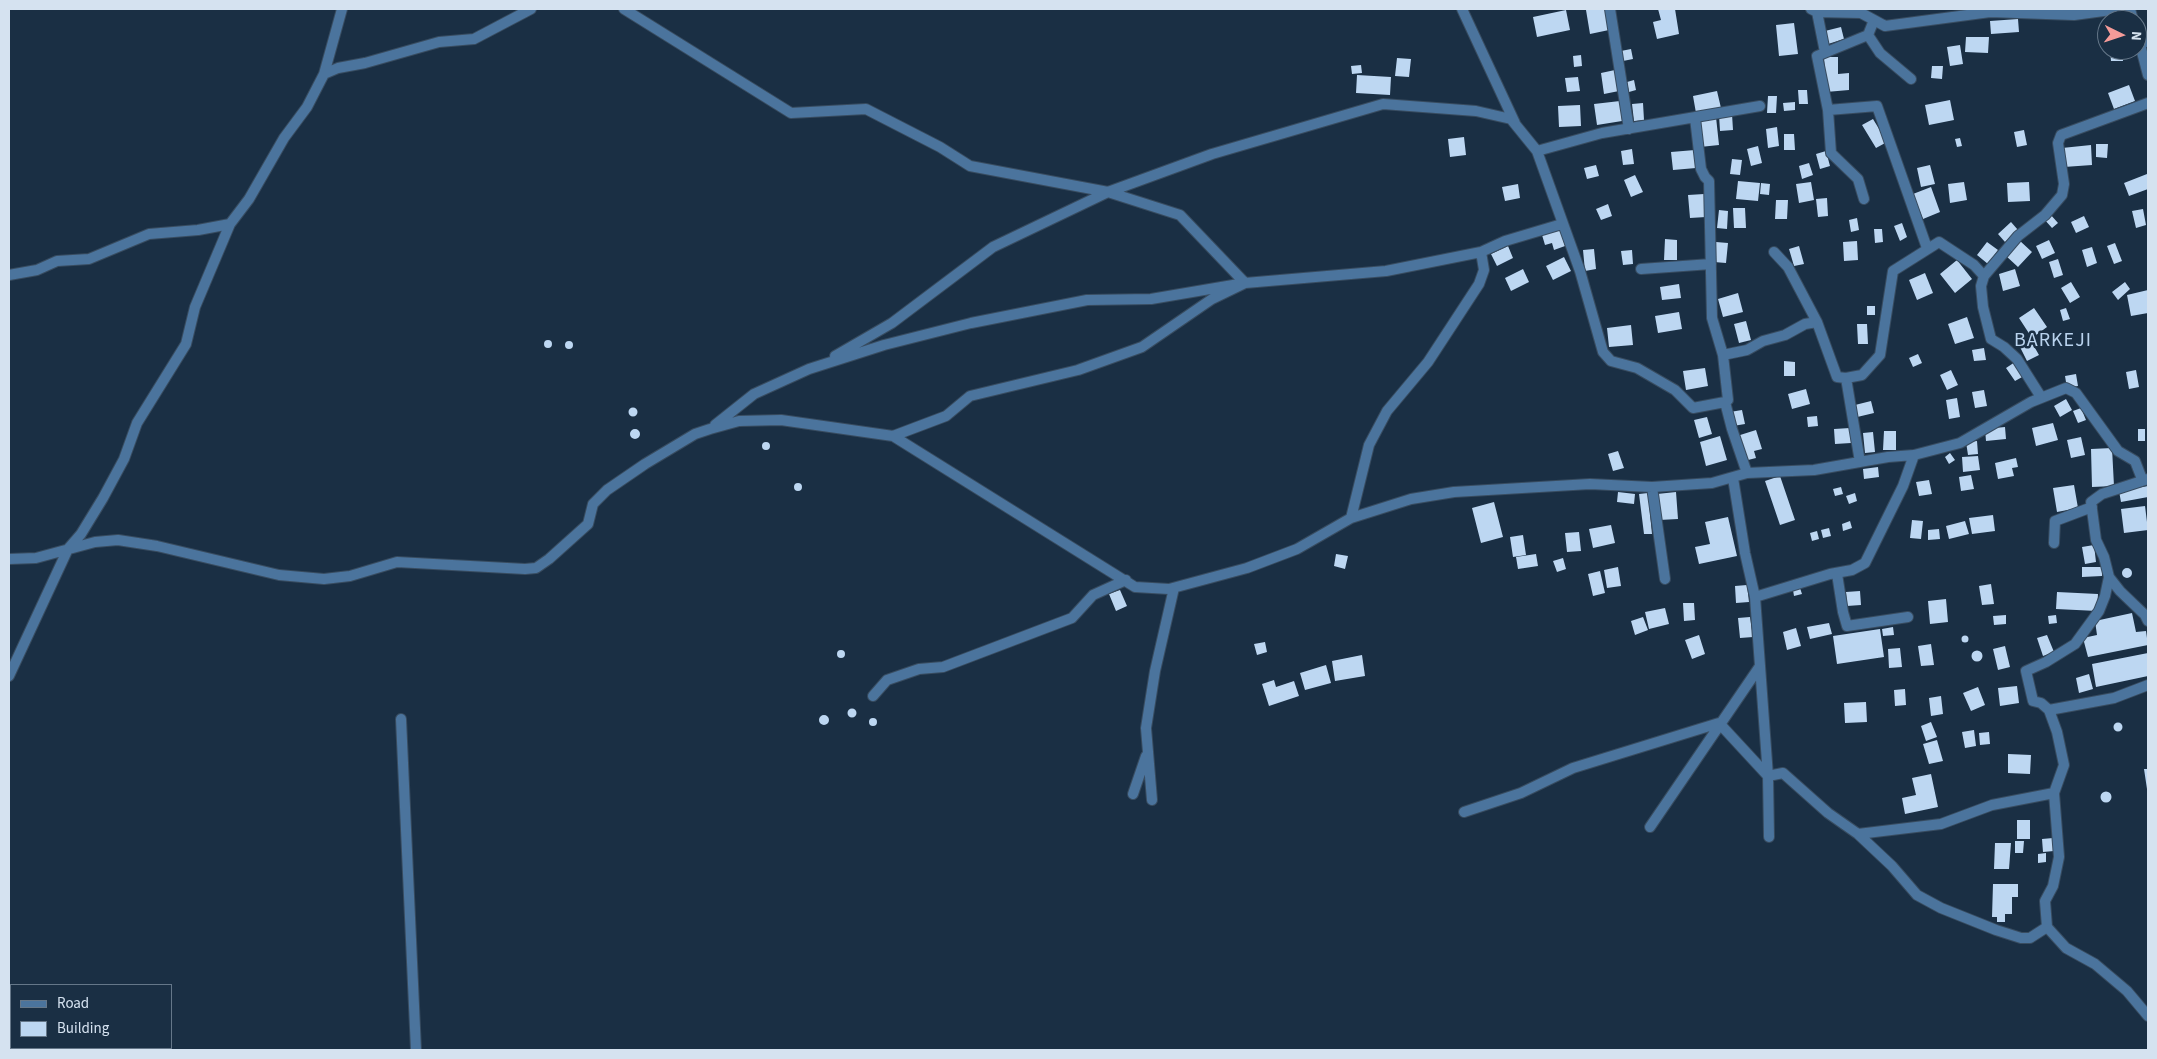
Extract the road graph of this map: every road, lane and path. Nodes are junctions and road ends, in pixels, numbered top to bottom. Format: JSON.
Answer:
{"nodes":[{"id":1,"x":342,"y":9,"type":"edge"},
{"id":2,"x":531,"y":9,"type":"edge"},
{"id":3,"x":624,"y":9,"type":"edge"},
{"id":4,"x":1462,"y":9,"type":"edge"},
{"id":5,"x":1610,"y":9,"type":"edge"},
{"id":6,"x":2118,"y":9,"type":"edge"},
{"id":7,"x":1814,"y":10,"type":"edge"},
{"id":8,"x":1874,"y":20,"type":"junction"},
{"id":9,"x":1868,"y":35,"type":"junction"},
{"id":10,"x":1825,"y":52,"type":"junction"},
{"id":11,"x":2146,"y":60,"type":"edge"},
{"id":12,"x":324,"y":74,"type":"junction"},
{"id":13,"x":2148,"y":75,"type":"edge"},
{"id":14,"x":1911,"y":79,"type":"dead end"},
{"id":15,"x":2148,"y":103,"type":"edge"},
{"id":16,"x":1760,"y":106,"type":"dead end"},
{"id":17,"x":1828,"y":110,"type":"junction"},
{"id":18,"x":1695,"y":118,"type":"junction"},
{"id":19,"x":1515,"y":124,"type":"junction"},
{"id":20,"x":1629,"y":129,"type":"junction"},
{"id":21,"x":1537,"y":152,"type":"junction"},
{"id":22,"x":1108,"y":192,"type":"junction"},
{"id":23,"x":1864,"y":199,"type":"dead end"},
{"id":24,"x":230,"y":224,"type":"junction"},
{"id":25,"x":1562,"y":224,"type":"junction"},
{"id":26,"x":1928,"y":248,"type":"junction"},
{"id":27,"x":1481,"y":252,"type":"junction"},
{"id":28,"x":1774,"y":252,"type":"dead end"},
{"id":29,"x":1712,"y":264,"type":"junction"},
{"id":30,"x":1641,"y":269,"type":"dead end"},
{"id":31,"x":9,"y":275,"type":"edge"},
{"id":32,"x":1984,"y":276,"type":"junction"},
{"id":33,"x":1245,"y":283,"type":"junction"},
{"id":34,"x":1817,"y":322,"type":"junction"},
{"id":35,"x":1723,"y":355,"type":"junction"},
{"id":36,"x":819,"y":366,"type":"junction"},
{"id":37,"x":1846,"y":378,"type":"junction"},
{"id":38,"x":2041,"y":397,"type":"junction"},
{"id":39,"x":1725,"y":402,"type":"junction"},
{"id":40,"x":710,"y":428,"type":"junction"},
{"id":41,"x":893,"y":436,"type":"junction"},
{"id":42,"x":1914,"y":455,"type":"junction"},
{"id":43,"x":1860,"y":462,"type":"junction"},
{"id":44,"x":1747,"y":473,"type":"junction"},
{"id":45,"x":1733,"y":478,"type":"junction"},
{"id":46,"x":2145,"y":479,"type":"edge"},
{"id":47,"x":1652,"y":487,"type":"junction"},
{"id":48,"x":2092,"y":507,"type":"junction"},
{"id":49,"x":1351,"y":518,"type":"junction"},
{"id":50,"x":2054,"y":543,"type":"dead end"},
{"id":51,"x":68,"y":549,"type":"junction"},
{"id":52,"x":9,"y":558,"type":"edge"},
{"id":53,"x":1838,"y":574,"type":"junction"},
{"id":54,"x":2109,"y":577,"type":"junction"},
{"id":55,"x":1665,"y":579,"type":"dead end"},
{"id":56,"x":1126,"y":580,"type":"junction"},
{"id":57,"x":1174,"y":588,"type":"junction"},
{"id":58,"x":1755,"y":597,"type":"junction"},
{"id":59,"x":1908,"y":617,"type":"dead end"},
{"id":60,"x":2148,"y":621,"type":"edge"},
{"id":61,"x":1760,"y":666,"type":"junction"},
{"id":62,"x":9,"y":676,"type":"edge"},
{"id":63,"x":2148,"y":685,"type":"edge"},
{"id":64,"x":873,"y":696,"type":"dead end"},
{"id":65,"x":2049,"y":710,"type":"junction"},
{"id":66,"x":401,"y":719,"type":"dead end"},
{"id":67,"x":1719,"y":723,"type":"junction"},
{"id":68,"x":1148,"y":750,"type":"junction"},
{"id":69,"x":1768,"y":776,"type":"junction"},
{"id":70,"x":2054,"y":793,"type":"junction"},
{"id":71,"x":1133,"y":794,"type":"dead end"},
{"id":72,"x":1152,"y":800,"type":"dead end"},
{"id":73,"x":1464,"y":812,"type":"dead end"},
{"id":74,"x":1650,"y":827,"type":"dead end"},
{"id":75,"x":1858,"y":834,"type":"junction"},
{"id":76,"x":1769,"y":837,"type":"dead end"},
{"id":77,"x":2047,"y":927,"type":"junction"},
{"id":78,"x":2148,"y":1016,"type":"edge"},
{"id":79,"x":416,"y":1050,"type":"edge"}],
"edges":[{"from":1,"to":12,"type":"street"},
{"from":2,"to":12,"type":"street"},
{"from":3,"to":22,"type":"street"},
{"from":4,"to":19,"type":"street"},
{"from":5,"to":20,"type":"street"},
{"from":6,"to":8,"type":"street"},
{"from":7,"to":8,"type":"street"},
{"from":7,"to":10,"type":"street"},
{"from":8,"to":9,"type":"street"},
{"from":9,"to":10,"type":"street"},
{"from":9,"to":14,"type":"street"},
{"from":10,"to":17,"type":"street"},
{"from":11,"to":13,"type":"street"},
{"from":12,"to":24,"type":"street"},
{"from":15,"to":32,"type":"street"},
{"from":16,"to":18,"type":"street"},
{"from":17,"to":23,"type":"street"},
{"from":17,"to":26,"type":"street"},
{"from":18,"to":20,"type":"street"},
{"from":18,"to":29,"type":"street"},
{"from":19,"to":21,"type":"street"},
{"from":19,"to":22,"type":"street"},
{"from":20,"to":21,"type":"street"},
{"from":21,"to":25,"type":"street"},
{"from":22,"to":33,"type":"street"},
{"from":22,"to":36,"type":"street"},
{"from":24,"to":31,"type":"street"},
{"from":24,"to":51,"type":"street"},
{"from":25,"to":27,"type":"street"},
{"from":25,"to":39,"type":"street"},
{"from":26,"to":32,"type":"street"},
{"from":26,"to":37,"type":"street"},
{"from":27,"to":33,"type":"street"},
{"from":27,"to":49,"type":"street"},
{"from":28,"to":34,"type":"street"},
{"from":29,"to":30,"type":"street"},
{"from":29,"to":35,"type":"street"},
{"from":32,"to":38,"type":"street"},
{"from":33,"to":36,"type":"street"},
{"from":33,"to":41,"type":"street"},
{"from":34,"to":35,"type":"street"},
{"from":34,"to":37,"type":"street"},
{"from":35,"to":39,"type":"street"},
{"from":36,"to":40,"type":"street"},
{"from":37,"to":43,"type":"street"},
{"from":38,"to":42,"type":"street"},
{"from":38,"to":46,"type":"street"},
{"from":39,"to":44,"type":"street"},
{"from":40,"to":41,"type":"street"},
{"from":40,"to":51,"type":"street"},
{"from":41,"to":56,"type":"street"},
{"from":42,"to":43,"type":"street"},
{"from":42,"to":53,"type":"street"},
{"from":43,"to":44,"type":"street"},
{"from":44,"to":45,"type":"street"},
{"from":45,"to":47,"type":"street"},
{"from":45,"to":58,"type":"street"},
{"from":46,"to":48,"type":"street"},
{"from":47,"to":49,"type":"street"},
{"from":47,"to":55,"type":"street"},
{"from":48,"to":50,"type":"street"},
{"from":48,"to":54,"type":"street"},
{"from":49,"to":57,"type":"street"},
{"from":51,"to":52,"type":"street"},
{"from":51,"to":62,"type":"street"},
{"from":53,"to":58,"type":"street"},
{"from":53,"to":59,"type":"street"},
{"from":54,"to":60,"type":"street"},
{"from":54,"to":65,"type":"street"},
{"from":56,"to":57,"type":"street"},
{"from":56,"to":64,"type":"street"},
{"from":57,"to":68,"type":"street"},
{"from":58,"to":61,"type":"street"},
{"from":61,"to":67,"type":"street"},
{"from":61,"to":69,"type":"street"},
{"from":63,"to":65,"type":"street"},
{"from":65,"to":70,"type":"street"},
{"from":66,"to":79,"type":"street"},
{"from":67,"to":69,"type":"street"},
{"from":67,"to":73,"type":"street"},
{"from":67,"to":74,"type":"street"},
{"from":68,"to":71,"type":"street"},
{"from":68,"to":72,"type":"street"},
{"from":69,"to":75,"type":"street"},
{"from":69,"to":76,"type":"street"},
{"from":70,"to":75,"type":"street"},
{"from":70,"to":77,"type":"street"},
{"from":75,"to":77,"type":"street"},
{"from":77,"to":78,"type":"street"}]}
